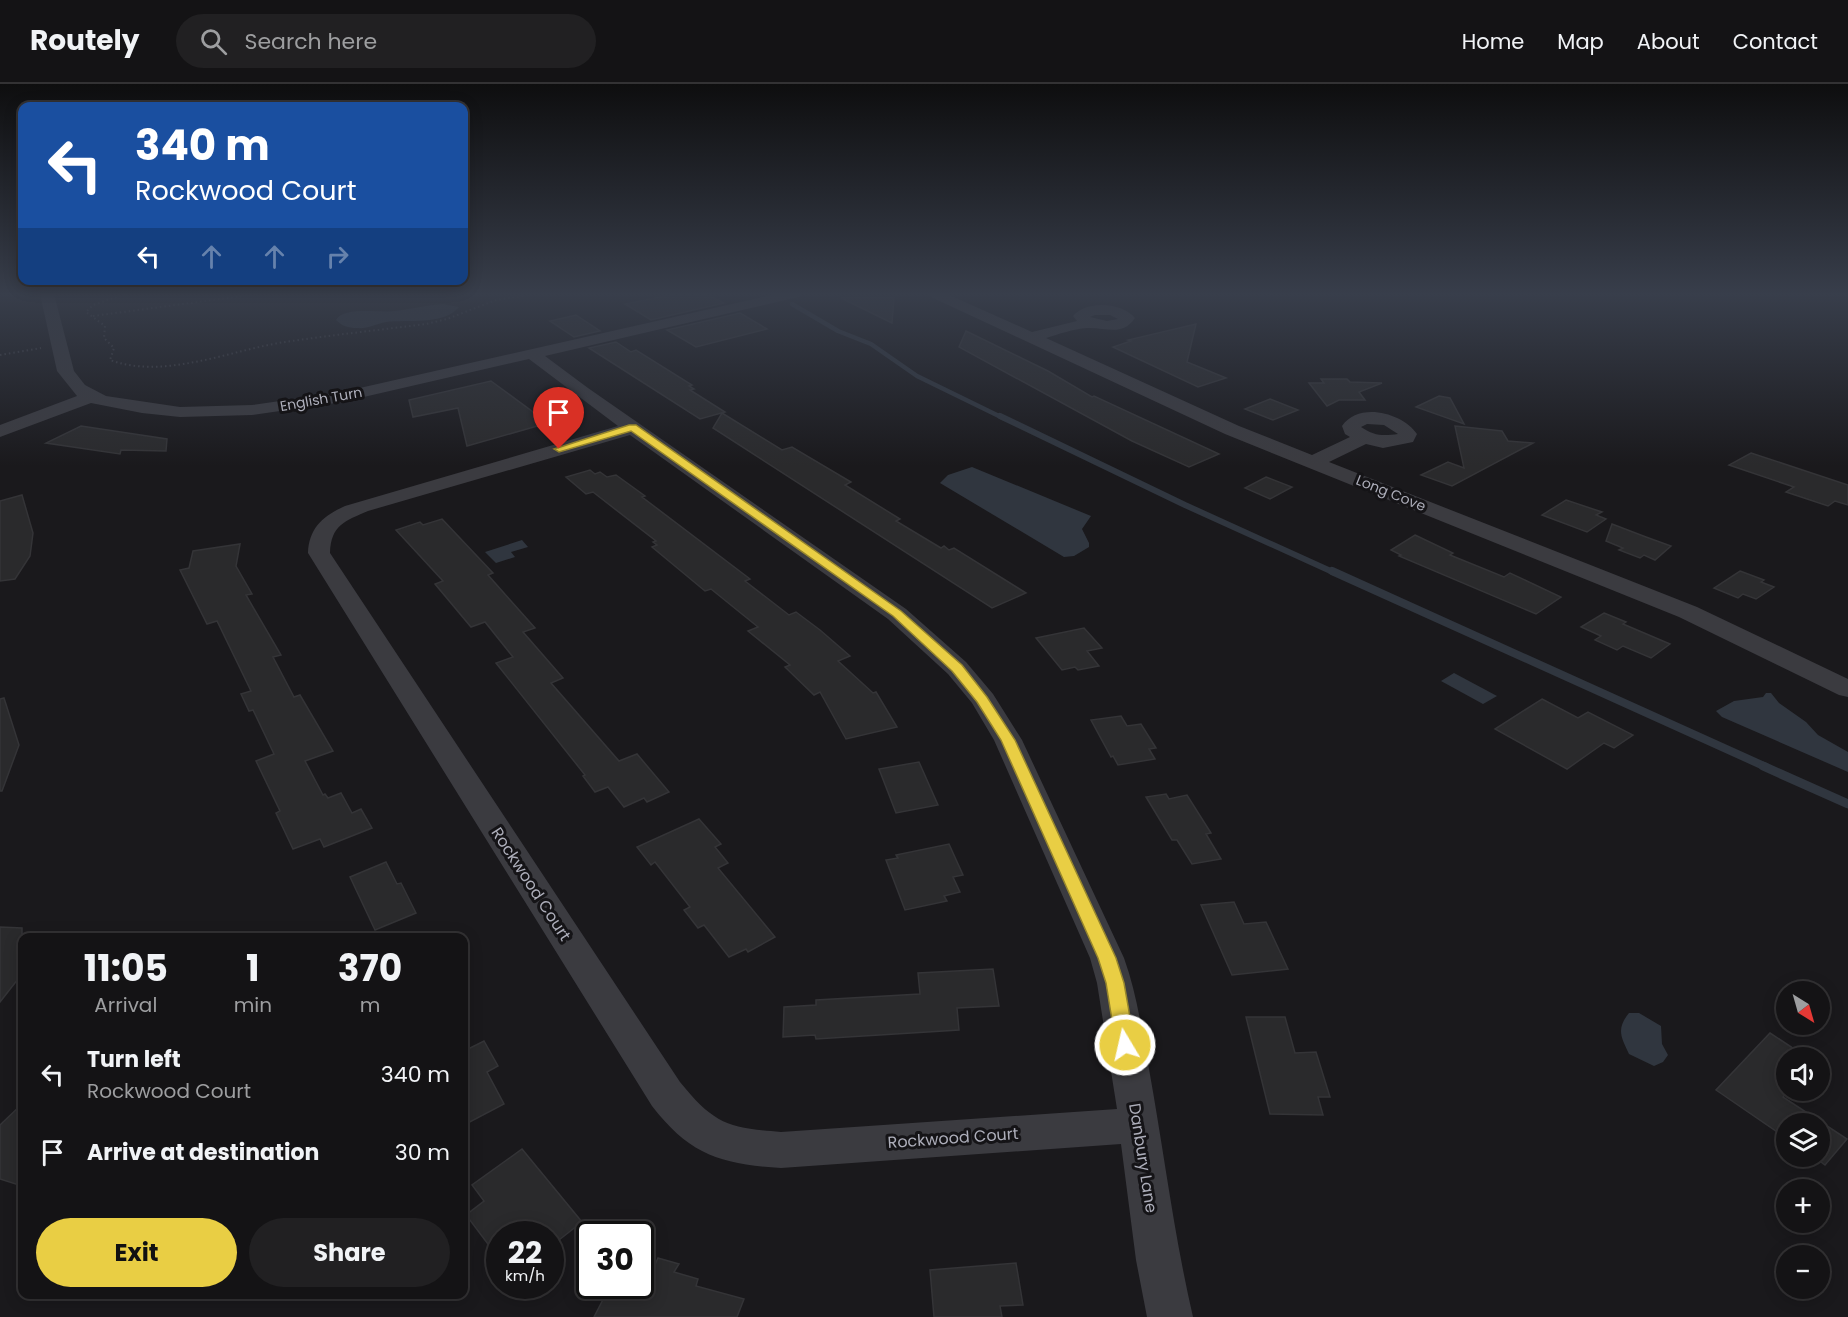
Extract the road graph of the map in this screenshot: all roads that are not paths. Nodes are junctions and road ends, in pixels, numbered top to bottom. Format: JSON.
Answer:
{"nodes":[{"id":1,"x":61,"y":352,"type":"edge"},
{"id":2,"x":538,"y":352,"type":"edge"},
{"id":3,"x":1063,"y":352,"type":"edge"},
{"id":4,"x":531,"y":353,"type":"junction"},
{"id":5,"x":91,"y":397,"type":"junction"},
{"id":6,"x":632,"y":428,"type":"junction"},
{"id":7,"x":0,"y":431,"type":"edge"},
{"id":8,"x":1364,"y":438,"type":"dead end"},
{"id":9,"x":1313,"y":462,"type":"junction"},
{"id":10,"x":1848,"y":689,"type":"edge"},
{"id":11,"x":1139,"y":1125,"type":"junction"},
{"id":12,"x":1170,"y":1317,"type":"edge"}],
"edges":[{"from":1,"to":5,"type":"street"},
{"from":2,"to":4,"type":"street","name":"English Turn"},
{"from":3,"to":9,"type":"street","name":"Long Cove"},
{"from":4,"to":5,"type":"street","name":"English Turn"},
{"from":4,"to":6,"type":"street","name":"Danbury Lane"},
{"from":5,"to":7,"type":"street"},
{"from":6,"to":11,"type":"street","name":"Danbury Lane"},
{"from":6,"to":11,"type":"street","name":"Rockwood Court"},
{"from":8,"to":9,"type":"street"},
{"from":9,"to":10,"type":"street","name":"Long Cove"},
{"from":11,"to":12,"type":"street","name":"Danbury Lane"}]}
